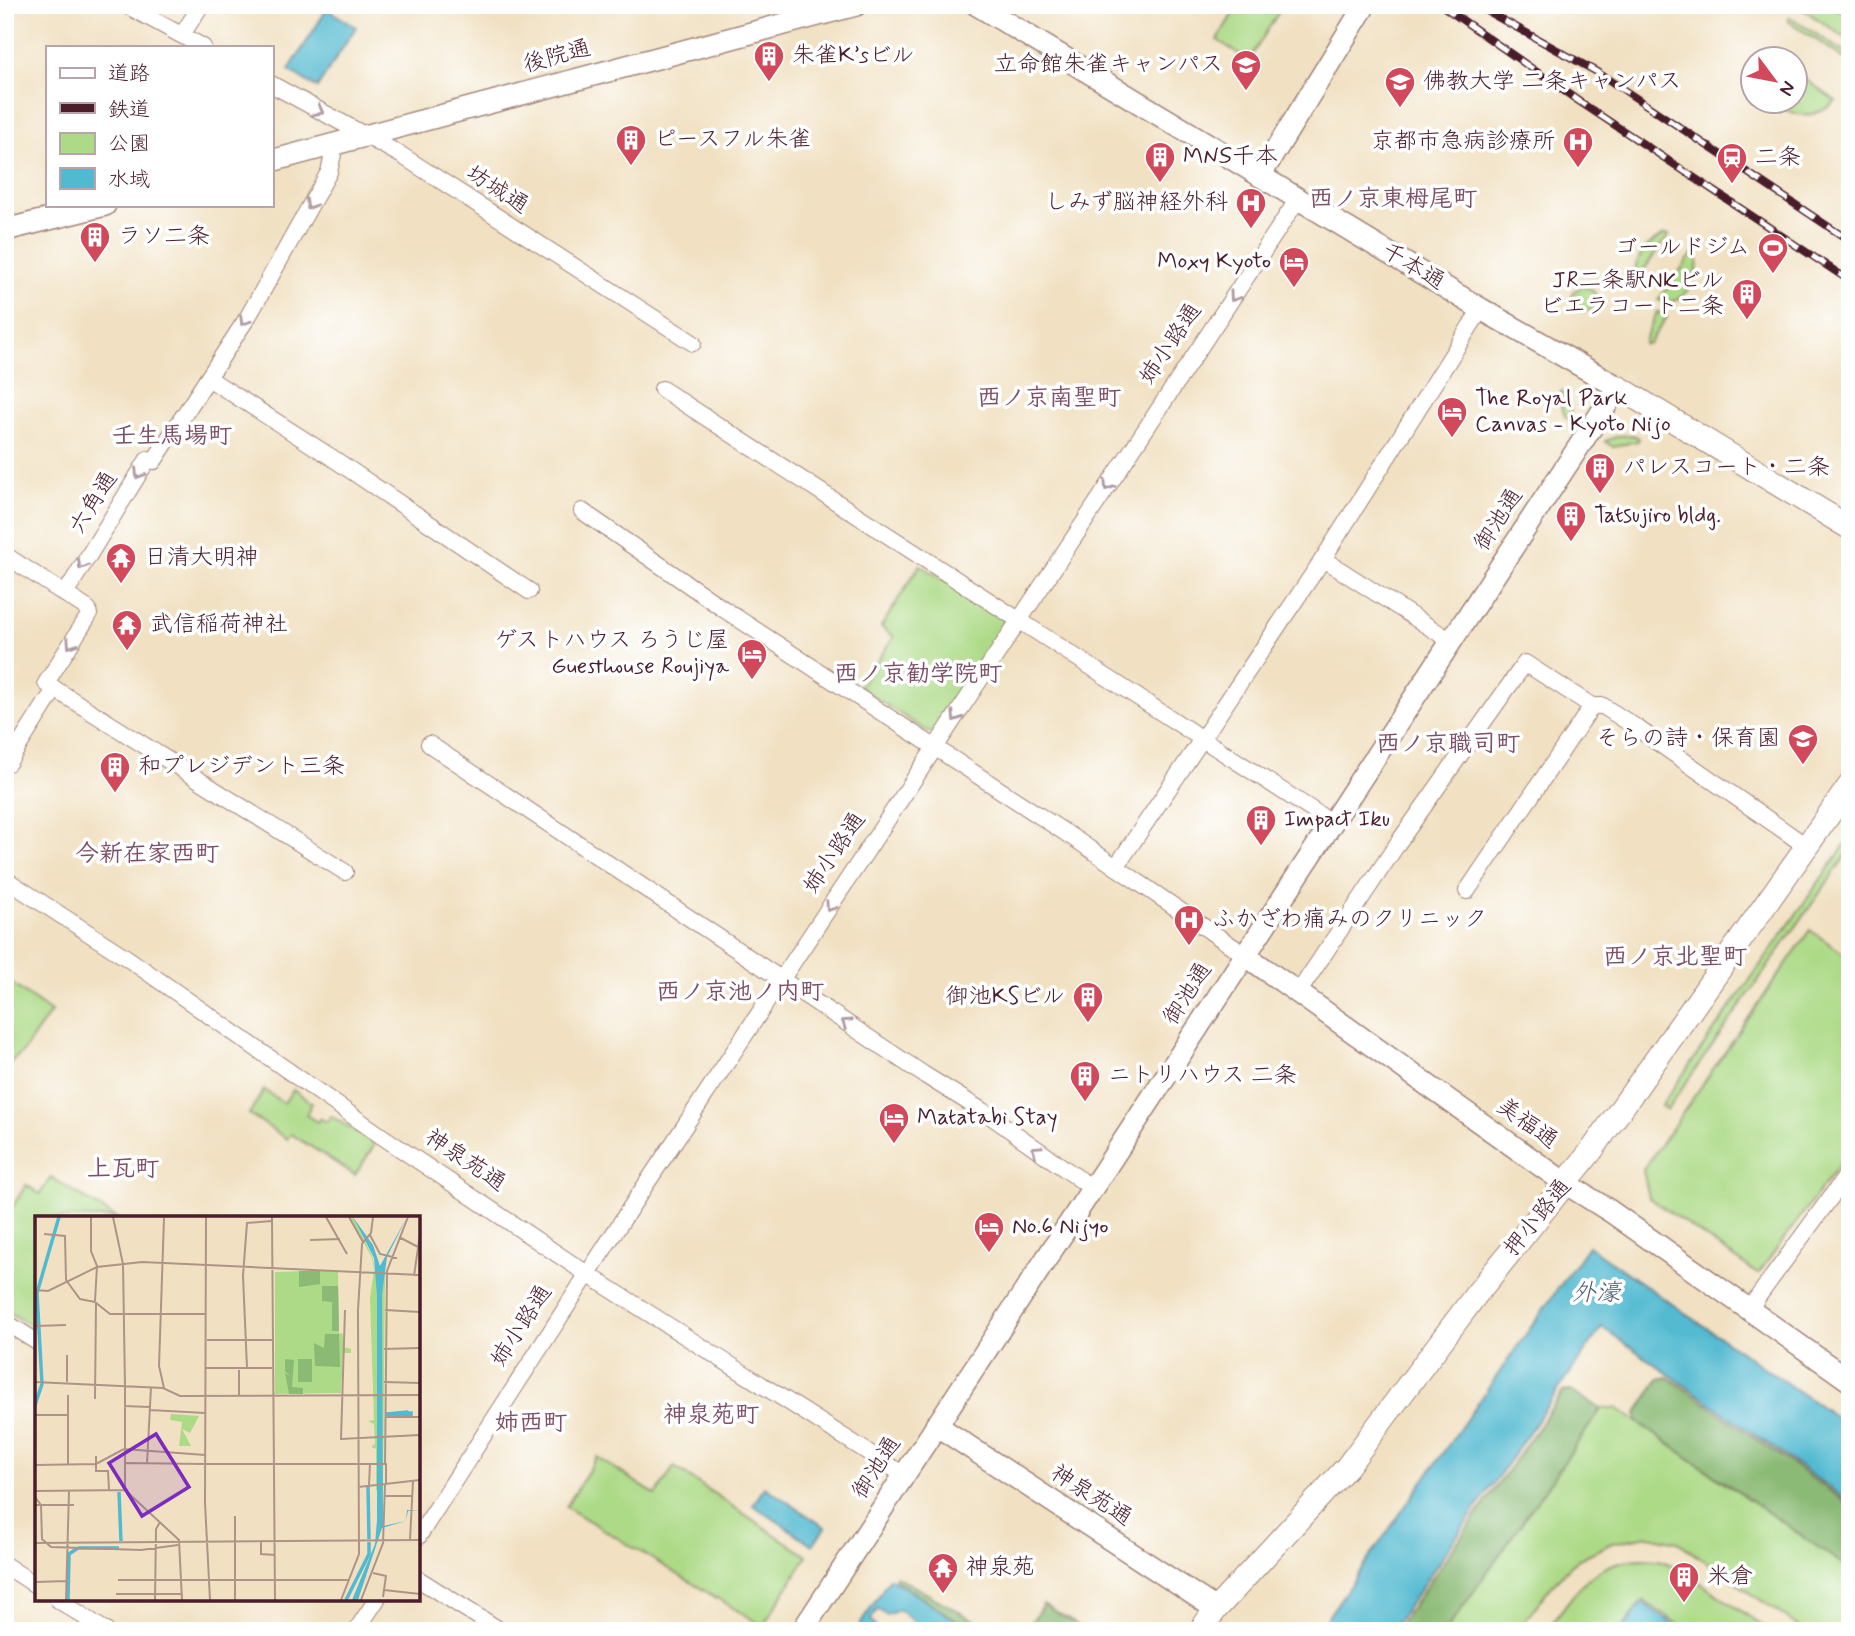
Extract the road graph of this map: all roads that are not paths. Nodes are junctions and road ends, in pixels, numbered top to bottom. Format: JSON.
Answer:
{"nodes":[{"id":1,"x":126,"y":5,"type":"edge"},
{"id":2,"x":201,"y":5,"type":"edge"},
{"id":3,"x":856,"y":5,"type":"edge"},
{"id":4,"x":977,"y":5,"type":"edge"},
{"id":5,"x":1365,"y":5,"type":"edge"},
{"id":6,"x":182,"y":35,"type":"junction"},
{"id":7,"x":201,"y":46,"type":"edge"},
{"id":8,"x":273,"y":86,"type":"edge"},
{"id":9,"x":368,"y":136,"type":"junction"},
{"id":10,"x":335,"y":145,"type":"junction"},
{"id":11,"x":273,"y":161,"type":"edge"},
{"id":12,"x":1260,"y":176,"type":"junction"},
{"id":13,"x":1298,"y":199,"type":"junction"},
{"id":14,"x":101,"y":206,"type":"edge"},
{"id":15,"x":5,"y":230,"type":"edge"},
{"id":16,"x":1482,"y":309,"type":"junction"},
{"id":17,"x":693,"y":343,"type":"dead end"},
{"id":18,"x":208,"y":378,"type":"junction"},
{"id":19,"x":1618,"y":387,"type":"junction"},
{"id":20,"x":662,"y":389,"type":"dead end"},
{"id":21,"x":582,"y":511,"type":"dead end"},
{"id":22,"x":1850,"y":528,"type":"edge"},
{"id":23,"x":5,"y":555,"type":"edge"},
{"id":24,"x":1323,"y":559,"type":"junction"},
{"id":25,"x":529,"y":591,"type":"dead end"},
{"id":26,"x":65,"y":594,"type":"junction"},
{"id":27,"x":1019,"y":621,"type":"junction"},
{"id":28,"x":1451,"y":641,"type":"junction"},
{"id":29,"x":55,"y":689,"type":"junction"},
{"id":30,"x":1592,"y":706,"type":"junction"},
{"id":31,"x":1203,"y":738,"type":"junction"},
{"id":32,"x":429,"y":744,"type":"dead end"},
{"id":33,"x":936,"y":748,"type":"junction"},
{"id":34,"x":5,"y":761,"type":"edge"},
{"id":35,"x":1850,"y":785,"type":"edge"},
{"id":36,"x":1332,"y":823,"type":"junction"},
{"id":37,"x":1807,"y":846,"type":"junction"},
{"id":38,"x":1116,"y":867,"type":"junction"},
{"id":39,"x":345,"y":873,"type":"dead end"},
{"id":40,"x":5,"y":879,"type":"edge"},
{"id":41,"x":1467,"y":891,"type":"dead end"},
{"id":42,"x":1245,"y":955,"type":"junction"},
{"id":43,"x":782,"y":980,"type":"junction"},
{"id":44,"x":1298,"y":993,"type":"junction"},
{"id":45,"x":1850,"y":1171,"type":"edge"},
{"id":46,"x":1565,"y":1183,"type":"junction"},
{"id":47,"x":1092,"y":1188,"type":"junction"},
{"id":48,"x":587,"y":1275,"type":"junction"},
{"id":49,"x":1749,"y":1309,"type":"junction"},
{"id":50,"x":5,"y":1322,"type":"edge"},
{"id":51,"x":35,"y":1341,"type":"edge"},
{"id":52,"x":1850,"y":1381,"type":"edge"},
{"id":53,"x":936,"y":1425,"type":"junction"},
{"id":54,"x":904,"y":1475,"type":"junction"},
{"id":55,"x":420,"y":1534,"type":"edge"},
{"id":56,"x":5,"y":1565,"type":"edge"},
{"id":57,"x":420,"y":1580,"type":"edge"},
{"id":58,"x":35,"y":1585,"type":"edge"},
{"id":59,"x":61,"y":1601,"type":"edge"},
{"id":60,"x":376,"y":1601,"type":"edge"},
{"id":61,"x":1216,"y":1609,"type":"junction"},
{"id":62,"x":106,"y":1631,"type":"edge"},
{"id":63,"x":356,"y":1631,"type":"edge"},
{"id":64,"x":501,"y":1631,"type":"edge"},
{"id":65,"x":802,"y":1631,"type":"edge"},
{"id":66,"x":1200,"y":1631,"type":"edge"}],
"edges":[{"from":1,"to":6,"type":"street"},
{"from":2,"to":6,"type":"street"},
{"from":3,"to":9,"type":"street","name":"後院通"},
{"from":4,"to":12,"type":"street","name":"千本通"},
{"from":5,"to":12,"type":"street"},
{"from":6,"to":7,"type":"street"},
{"from":8,"to":9,"type":"street","name":"坊城通","one_way":true},
{"from":9,"to":10,"type":"street","name":"後院通"},
{"from":9,"to":17,"type":"street","name":"坊城通"},
{"from":10,"to":11,"type":"street","name":"後院通"},
{"from":10,"to":18,"type":"street","name":"六角通","one_way":true},
{"from":12,"to":13,"type":"street","name":"千本通"},
{"from":13,"to":16,"type":"street","name":"千本通"},
{"from":13,"to":27,"type":"street","name":"姉小路通","one_way":true},
{"from":14,"to":15,"type":"street"},
{"from":16,"to":19,"type":"street","name":"千本通"},
{"from":16,"to":24,"type":"street"},
{"from":18,"to":25,"type":"street"},
{"from":18,"to":26,"type":"street","name":"六角通","one_way":true},
{"from":19,"to":22,"type":"main road","name":"千本通"},
{"from":19,"to":28,"type":"street","name":"御池通"},
{"from":20,"to":27,"type":"street"},
{"from":21,"to":33,"type":"street"},
{"from":23,"to":26,"type":"street"},
{"from":24,"to":28,"type":"street"},
{"from":24,"to":31,"type":"street"},
{"from":26,"to":29,"type":"street","one_way":true},
{"from":27,"to":31,"type":"street"},
{"from":27,"to":33,"type":"street","name":"姉小路通","one_way":true},
{"from":28,"to":36,"type":"street","name":"御池通"},
{"from":29,"to":34,"type":"street"},
{"from":29,"to":39,"type":"street"},
{"from":30,"to":37,"type":"street"},
{"from":30,"to":41,"type":"street"},
{"from":30,"to":44,"type":"street"},
{"from":31,"to":36,"type":"street"},
{"from":31,"to":38,"type":"street"},
{"from":32,"to":43,"type":"street"},
{"from":33,"to":38,"type":"street"},
{"from":33,"to":43,"type":"street","name":"姉小路通","one_way":true},
{"from":35,"to":37,"type":"main road","name":"押小路通"},
{"from":36,"to":42,"type":"street","name":"御池通"},
{"from":37,"to":46,"type":"main road","name":"押小路通"},
{"from":38,"to":42,"type":"street"},
{"from":40,"to":48,"type":"street","name":"神泉苑通"},
{"from":42,"to":44,"type":"street","name":"美福通"},
{"from":42,"to":47,"type":"street","name":"御池通"},
{"from":47,"to":43,"type":"street","one_way":true},
{"from":43,"to":48,"type":"street","name":"姉小路通"},
{"from":44,"to":46,"type":"street","name":"美福通"},
{"from":45,"to":49,"type":"street"},
{"from":46,"to":49,"type":"street","name":"美福通"},
{"from":46,"to":61,"type":"main road","name":"押小路通"},
{"from":47,"to":53,"type":"street","name":"御池通"},
{"from":48,"to":54,"type":"street","name":"神泉苑通"},
{"from":48,"to":55,"type":"street","name":"姉小路通"},
{"from":49,"to":52,"type":"street","name":"美福通"},
{"from":50,"to":51,"type":"street"},
{"from":53,"to":54,"type":"street","name":"御池通"},
{"from":53,"to":61,"type":"street","name":"神泉苑通"},
{"from":54,"to":65,"type":"street","name":"御池通"},
{"from":56,"to":58,"type":"street"},
{"from":57,"to":64,"type":"street"},
{"from":59,"to":62,"type":"street"},
{"from":60,"to":63,"type":"street"},
{"from":61,"to":66,"type":"main road","name":"押小路通"}]}
